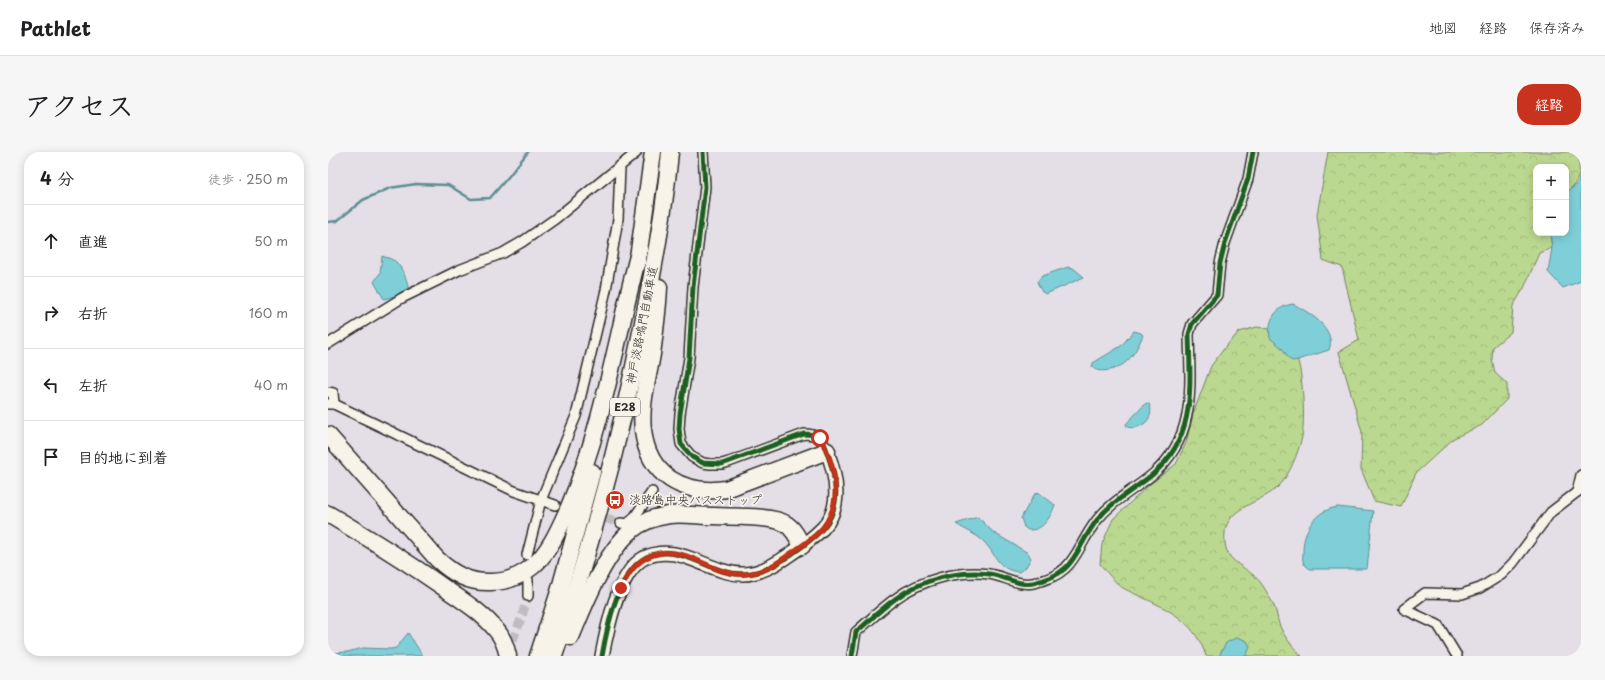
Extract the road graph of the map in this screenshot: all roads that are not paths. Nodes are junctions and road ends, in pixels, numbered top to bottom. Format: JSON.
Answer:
{"nodes":[{"id":1,"x":653,"y":152,"type":"edge"},
{"id":2,"x":670,"y":152,"type":"edge"},
{"id":3,"x":704,"y":152,"type":"edge"},
{"id":4,"x":1253,"y":152,"type":"edge"},
{"id":5,"x":636,"y":153,"type":"dead end"},
{"id":6,"x":620,"y":167,"type":"junction"},
{"id":7,"x":668,"y":172,"type":"junction"},
{"id":8,"x":638,"y":256,"type":"junction"},
{"id":9,"x":328,"y":344,"type":"edge"},
{"id":10,"x":328,"y":392,"type":"edge"},
{"id":11,"x":331,"y":404,"type":"edge"},
{"id":12,"x":328,"y":435,"type":"edge"},
{"id":13,"x":827,"y":451,"type":"junction"},
{"id":14,"x":1581,"y":475,"type":"edge"},
{"id":15,"x":1579,"y":491,"type":"edge"},
{"id":16,"x":652,"y":492,"type":"dead end"},
{"id":17,"x":541,"y":500,"type":"junction"},
{"id":18,"x":555,"y":505,"type":"dead end"},
{"id":19,"x":328,"y":514,"type":"edge"},
{"id":20,"x":621,"y":523,"type":"dead end"},
{"id":21,"x":802,"y":546,"type":"junction"},
{"id":22,"x":528,"y":555,"type":"dead end"},
{"id":23,"x":528,"y":580,"type":"dead end"},
{"id":24,"x":528,"y":596,"type":"tunnel mouth"},
{"id":25,"x":508,"y":656,"type":"edge"},
{"id":26,"x":538,"y":656,"type":"edge"},
{"id":27,"x":554,"y":656,"type":"edge"},
{"id":28,"x":564,"y":656,"type":"edge"},
{"id":29,"x":602,"y":656,"type":"edge"},
{"id":30,"x":852,"y":656,"type":"edge"},
{"id":31,"x":1457,"y":656,"type":"edge"}],
"edges":[{"from":1,"to":8,"type":"highway","name":"神戸淡路鳴門自動車道","number":"E28"},
{"from":2,"to":7,"type":"highway","name":"神戸淡路鳴門自動車道","number":"E28"},
{"from":3,"to":13,"type":"street"},
{"from":4,"to":30,"type":"street"},
{"from":5,"to":6,"type":"street"},
{"from":6,"to":9,"type":"street"},
{"from":6,"to":17,"type":"street"},
{"from":7,"to":13,"type":"highway"},
{"from":7,"to":27,"type":"highway","name":"神戸淡路鳴門自動車道","number":"E28"},
{"from":8,"to":12,"type":"highway"},
{"from":8,"to":26,"type":"highway","name":"神戸淡路鳴門自動車道","number":"E28"},
{"from":10,"to":11,"type":"street"},
{"from":11,"to":17,"type":"street"},
{"from":13,"to":21,"type":"street"},
{"from":14,"to":15,"type":"street"},
{"from":15,"to":31,"type":"street"},
{"from":16,"to":20,"type":"street"},
{"from":17,"to":18,"type":"street"},
{"from":17,"to":22,"type":"street"},
{"from":19,"to":25,"type":"highway"},
{"from":21,"to":28,"type":"highway"},
{"from":21,"to":29,"type":"street"},
{"from":23,"to":24,"type":"street"}]}
